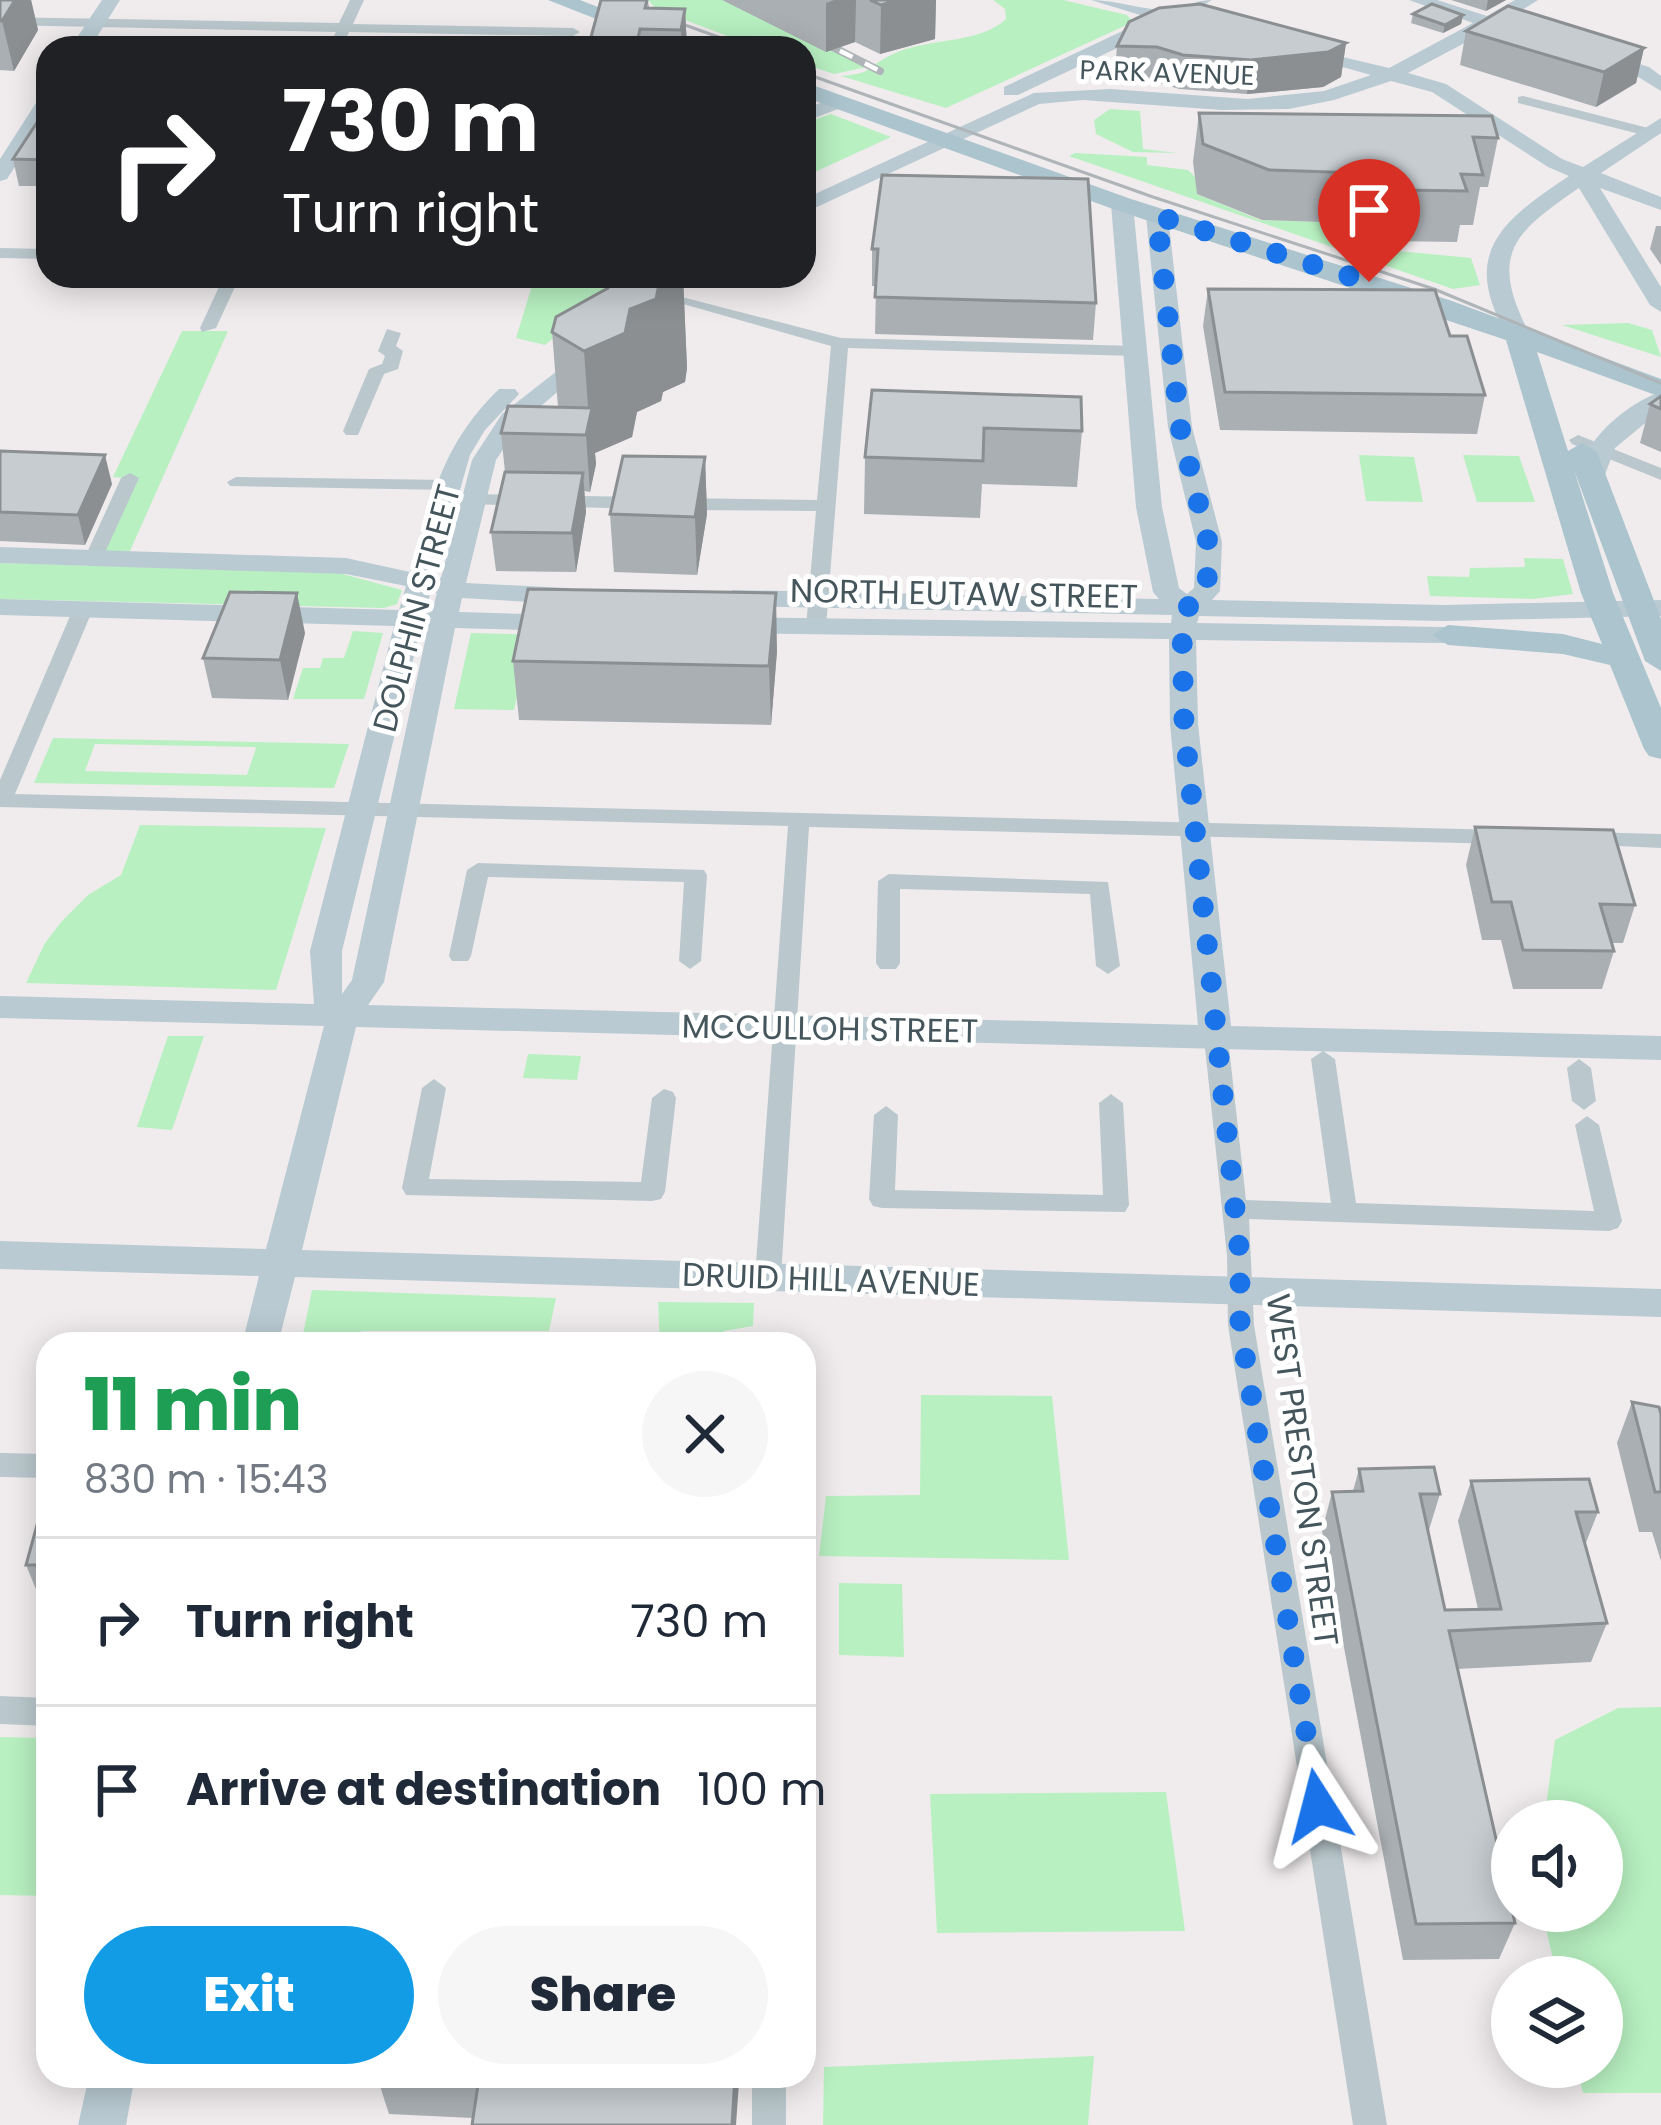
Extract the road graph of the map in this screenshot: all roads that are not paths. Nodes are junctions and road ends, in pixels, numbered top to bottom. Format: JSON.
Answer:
{"nodes":[{"id":1,"x":111,"y":0,"type":"edge"},
{"id":2,"x":357,"y":0,"type":"edge"},
{"id":3,"x":559,"y":0,"type":"edge"},
{"id":4,"x":1100,"y":0,"type":"edge"},
{"id":5,"x":1203,"y":0,"type":"edge"},
{"id":6,"x":1418,"y":0,"type":"edge"},
{"id":7,"x":1529,"y":0,"type":"edge"},
{"id":8,"x":605,"y":16,"type":"edge"},
{"id":9,"x":1167,"y":16,"type":"junction"},
{"id":10,"x":0,"y":21,"type":"edge"},
{"id":11,"x":1487,"y":22,"type":"junction"},
{"id":12,"x":96,"y":23,"type":"junction"},
{"id":13,"x":1207,"y":26,"type":"edge"},
{"id":14,"x":345,"y":28,"type":"junction"},
{"id":15,"x":573,"y":32,"type":"dead end"},
{"id":16,"x":1526,"y":34,"type":"edge"},
{"id":17,"x":88,"y":36,"type":"edge"},
{"id":18,"x":341,"y":36,"type":"edge"},
{"id":19,"x":659,"y":36,"type":"edge"},
{"id":20,"x":1274,"y":43,"type":"edge"},
{"id":21,"x":1576,"y":51,"type":"edge"},
{"id":22,"x":1393,"y":76,"type":"junction"},
{"id":23,"x":1661,"y":85,"type":"edge"},
{"id":24,"x":816,"y":93,"type":"edge"},
{"id":25,"x":1523,"y":100,"type":"dead end"},
{"id":26,"x":839,"y":102,"type":"junction"},
{"id":27,"x":816,"y":111,"type":"edge"},
{"id":28,"x":1654,"y":128,"type":"edge"},
{"id":29,"x":0,"y":129,"type":"edge"},
{"id":30,"x":36,"y":129,"type":"edge"},
{"id":31,"x":36,"y":131,"type":"edge"},
{"id":32,"x":933,"y":137,"type":"junction"},
{"id":33,"x":0,"y":176,"type":"edge"},
{"id":34,"x":1582,"y":176,"type":"junction"},
{"id":35,"x":816,"y":185,"type":"edge"},
{"id":36,"x":816,"y":200,"type":"edge"},
{"id":37,"x":1122,"y":204,"type":"junction"},
{"id":38,"x":1661,"y":204,"type":"edge"},
{"id":39,"x":1526,"y":215,"type":"junction"},
{"id":40,"x":1157,"y":216,"type":"junction"},
{"id":41,"x":0,"y":253,"type":"edge"},
{"id":42,"x":36,"y":254,"type":"edge"},
{"id":43,"x":226,"y":288,"type":"edge"},
{"id":44,"x":650,"y":290,"type":"edge"},
{"id":45,"x":1661,"y":305,"type":"edge"},
{"id":46,"x":208,"y":328,"type":"dead end"},
{"id":47,"x":393,"y":333,"type":"dead end"},
{"id":48,"x":1518,"y":334,"type":"junction"},
{"id":49,"x":840,"y":343,"type":"junction"},
{"id":50,"x":1136,"y":351,"type":"junction"},
{"id":51,"x":1661,"y":368,"type":"edge"},
{"id":52,"x":1661,"y":389,"type":"edge"},
{"id":53,"x":1661,"y":399,"type":"edge"},
{"id":54,"x":352,"y":431,"type":"dead end"},
{"id":55,"x":1590,"y":445,"type":"junction"},
{"id":56,"x":1661,"y":475,"type":"edge"},
{"id":57,"x":130,"y":478,"type":"dead end"},
{"id":58,"x":236,"y":482,"type":"dead end"},
{"id":59,"x":448,"y":485,"type":"junction"},
{"id":60,"x":472,"y":500,"type":"junction"},
{"id":61,"x":826,"y":506,"type":"junction"},
{"id":62,"x":0,"y":555,"type":"edge"},
{"id":63,"x":94,"y":557,"type":"junction"},
{"id":64,"x":422,"y":580,"type":"junction"},
{"id":65,"x":451,"y":588,"type":"junction"},
{"id":66,"x":700,"y":598,"type":"edge"},
{"id":67,"x":0,"y":607,"type":"edge"},
{"id":68,"x":83,"y":609,"type":"junction"},
{"id":69,"x":1640,"y":612,"type":"edge"},
{"id":70,"x":817,"y":613,"type":"junction"},
{"id":71,"x":410,"y":617,"type":"junction"},
{"id":72,"x":443,"y":619,"type":"junction"},
{"id":73,"x":1185,"y":619,"type":"junction"},
{"id":74,"x":712,"y":625,"type":"edge"},
{"id":75,"x":1448,"y":635,"type":"junction"},
{"id":76,"x":1624,"y":659,"type":"junction"},
{"id":77,"x":1661,"y":661,"type":"edge"},
{"id":78,"x":1661,"y":749,"type":"edge"},
{"id":79,"x":1,"y":800,"type":"edge"},
{"id":80,"x":362,"y":808,"type":"junction"},
{"id":81,"x":402,"y":809,"type":"junction"},
{"id":82,"x":799,"y":819,"type":"junction"},
{"id":83,"x":1194,"y":829,"type":"junction"},
{"id":84,"x":1527,"y":838,"type":"edge"},
{"id":85,"x":1571,"y":839,"type":"edge"},
{"id":86,"x":1661,"y":841,"type":"edge"},
{"id":87,"x":460,"y":956,"type":"dead end"},
{"id":88,"x":690,"y":961,"type":"dead end"},
{"id":89,"x":888,"y":963,"type":"dead end"},
{"id":90,"x":1108,"y":966,"type":"dead end"},
{"id":91,"x":0,"y":1007,"type":"edge"},
{"id":92,"x":343,"y":1016,"type":"junction"},
{"id":93,"x":786,"y":1027,"type":"junction"},
{"id":94,"x":1216,"y":1038,"type":"junction"},
{"id":95,"x":1661,"y":1048,"type":"edge"},
{"id":96,"x":1323,"y":1060,"type":"dead end"},
{"id":97,"x":1579,"y":1068,"type":"dead end"},
{"id":98,"x":434,"y":1088,"type":"dead end"},
{"id":99,"x":664,"y":1098,"type":"dead end"},
{"id":100,"x":1111,"y":1103,"type":"dead end"},
{"id":101,"x":886,"y":1115,"type":"dead end"},
{"id":102,"x":1235,"y":1209,"type":"junction"},
{"id":103,"x":1345,"y":1213,"type":"junction"},
{"id":104,"x":0,"y":1255,"type":"edge"},
{"id":105,"x":279,"y":1262,"type":"junction"},
{"id":106,"x":768,"y":1277,"type":"junction"},
{"id":107,"x":1240,"y":1290,"type":"junction"},
{"id":108,"x":1661,"y":1304,"type":"edge"},
{"id":109,"x":263,"y":1332,"type":"edge"},
{"id":110,"x":0,"y":1465,"type":"edge"},
{"id":111,"x":36,"y":1466,"type":"edge"},
{"id":112,"x":0,"y":1710,"type":"edge"},
{"id":113,"x":36,"y":1712,"type":"edge"},
{"id":114,"x":110,"y":2088,"type":"edge"},
{"id":115,"x":769,"y":2088,"type":"edge"},
{"id":116,"x":102,"y":2125,"type":"edge"},
{"id":117,"x":769,"y":2125,"type":"edge"},
{"id":118,"x":1370,"y":2125,"type":"edge"}],
"edges":[{"from":1,"to":12,"type":"main road"},
{"from":2,"to":14,"type":"street"},
{"from":3,"to":8,"type":"main road"},
{"from":4,"to":9,"type":"main road"},
{"from":5,"to":9,"type":"main road"},
{"from":6,"to":11,"type":"main road"},
{"from":7,"to":11,"type":"main road","name":"PARK AVENUE"},
{"from":8,"to":19,"type":"main road"},
{"from":9,"to":13,"type":"main road"},
{"from":9,"to":32,"type":"main road"},
{"from":10,"to":12,"type":"street"},
{"from":11,"to":16,"type":"main road"},
{"from":11,"to":22,"type":"main road","name":"PARK AVENUE"},
{"from":12,"to":14,"type":"street"},
{"from":12,"to":17,"type":"main road"},
{"from":14,"to":15,"type":"street"},
{"from":14,"to":18,"type":"street"},
{"from":20,"to":22,"type":"main road"},
{"from":21,"to":23,"type":"main road"},
{"from":22,"to":32,"type":"main road","name":"PARK AVENUE"},
{"from":22,"to":34,"type":"main road"},
{"from":22,"to":39,"type":"main road"},
{"from":24,"to":26,"type":"main road"},
{"from":25,"to":28,"type":"street"},
{"from":26,"to":27,"type":"main road"},
{"from":26,"to":32,"type":"main road"},
{"from":28,"to":34,"type":"main road"},
{"from":29,"to":30,"type":"main road"},
{"from":31,"to":33,"type":"main road"},
{"from":32,"to":35,"type":"main road"},
{"from":32,"to":36,"type":"main road"},
{"from":32,"to":37,"type":"main road"},
{"from":34,"to":38,"type":"main road"},
{"from":34,"to":39,"type":"main road"},
{"from":34,"to":45,"type":"main road"},
{"from":37,"to":40,"type":"main road"},
{"from":37,"to":50,"type":"main road","name":"WEST PRESTON STREET"},
{"from":39,"to":48,"type":"main road"},
{"from":40,"to":48,"type":"main road"},
{"from":40,"to":73,"type":"main road","name":"WEST PRESTON STREET"},
{"from":41,"to":42,"type":"street"},
{"from":43,"to":46,"type":"street"},
{"from":44,"to":49,"type":"street"},
{"from":47,"to":54,"type":"street"},
{"from":48,"to":51,"type":"main road"},
{"from":48,"to":52,"type":"main road"},
{"from":48,"to":55,"type":"main road"},
{"from":48,"to":69,"type":"main road"},
{"from":49,"to":50,"type":"street"},
{"from":49,"to":61,"type":"street"},
{"from":50,"to":73,"type":"main road","name":"WEST PRESTON STREET"},
{"from":53,"to":55,"type":"main road"},
{"from":55,"to":56,"type":"street"},
{"from":55,"to":69,"type":"main road"},
{"from":57,"to":63,"type":"street"},
{"from":58,"to":59,"type":"street"},
{"from":59,"to":60,"type":"main road","name":"DOLPHIN STREET"},
{"from":59,"to":64,"type":"main road","name":"DOLPHIN STREET"},
{"from":60,"to":61,"type":"street"},
{"from":60,"to":65,"type":"main road","name":"DOLPHIN STREET"},
{"from":61,"to":70,"type":"street"},
{"from":62,"to":63,"type":"main road"},
{"from":63,"to":64,"type":"main road"},
{"from":64,"to":65,"type":"main road"},
{"from":64,"to":71,"type":"main road","name":"DOLPHIN STREET"},
{"from":65,"to":72,"type":"main road","name":"DOLPHIN STREET"},
{"from":65,"to":72,"type":"main road"},
{"from":66,"to":70,"type":"main road","name":"NORTH EUTAW STREET"},
{"from":67,"to":68,"type":"main road"},
{"from":68,"to":71,"type":"main road"},
{"from":68,"to":79,"type":"street"},
{"from":69,"to":73,"type":"main road","name":"NORTH EUTAW STREET"},
{"from":69,"to":75,"type":"main road","name":"NORTH EUTAW STREET"},
{"from":69,"to":76,"type":"main road"},
{"from":69,"to":77,"type":"main road"},
{"from":70,"to":73,"type":"main road","name":"NORTH EUTAW STREET"},
{"from":70,"to":74,"type":"main road","name":"NORTH EUTAW STREET"},
{"from":71,"to":72,"type":"main road"},
{"from":71,"to":80,"type":"main road","name":"DOLPHIN STREET"},
{"from":72,"to":81,"type":"main road","name":"DOLPHIN STREET"},
{"from":73,"to":75,"type":"main road","name":"NORTH EUTAW STREET"},
{"from":73,"to":83,"type":"main road","name":"WEST PRESTON STREET"},
{"from":75,"to":76,"type":"main road"},
{"from":76,"to":78,"type":"main road"},
{"from":79,"to":80,"type":"street"},
{"from":80,"to":81,"type":"street"},
{"from":80,"to":92,"type":"main road","name":"DOLPHIN STREET"},
{"from":81,"to":82,"type":"street"},
{"from":81,"to":92,"type":"main road","name":"DOLPHIN STREET"},
{"from":82,"to":83,"type":"street"},
{"from":82,"to":93,"type":"street"},
{"from":83,"to":84,"type":"street"},
{"from":83,"to":94,"type":"main road","name":"WEST PRESTON STREET"},
{"from":85,"to":86,"type":"street"},
{"from":87,"to":88,"type":"street"},
{"from":89,"to":90,"type":"street"},
{"from":91,"to":92,"type":"main road","name":"MCCULLOH STREET"},
{"from":92,"to":93,"type":"main road","name":"MCCULLOH STREET"},
{"from":92,"to":105,"type":"main road","name":"DOLPHIN STREET"},
{"from":93,"to":94,"type":"main road","name":"MCCULLOH STREET"},
{"from":93,"to":106,"type":"street"},
{"from":94,"to":95,"type":"main road","name":"MCCULLOH STREET"},
{"from":94,"to":102,"type":"street","name":"WEST PRESTON STREET"},
{"from":96,"to":103,"type":"street"},
{"from":97,"to":103,"type":"street"},
{"from":98,"to":99,"type":"street"},
{"from":100,"to":101,"type":"street"},
{"from":102,"to":103,"type":"street"},
{"from":102,"to":107,"type":"street","name":"WEST PRESTON STREET"},
{"from":104,"to":105,"type":"main road","name":"DRUID HILL AVENUE"},
{"from":105,"to":106,"type":"main road","name":"DRUID HILL AVENUE"},
{"from":105,"to":109,"type":"main road","name":"DOLPHIN STREET"},
{"from":106,"to":107,"type":"main road","name":"DRUID HILL AVENUE"},
{"from":107,"to":108,"type":"main road","name":"DRUID HILL AVENUE"},
{"from":107,"to":118,"type":"street","name":"WEST PRESTON STREET"},
{"from":110,"to":111,"type":"street"},
{"from":112,"to":113,"type":"street"},
{"from":114,"to":116,"type":"main road"},
{"from":115,"to":117,"type":"street"}]}
